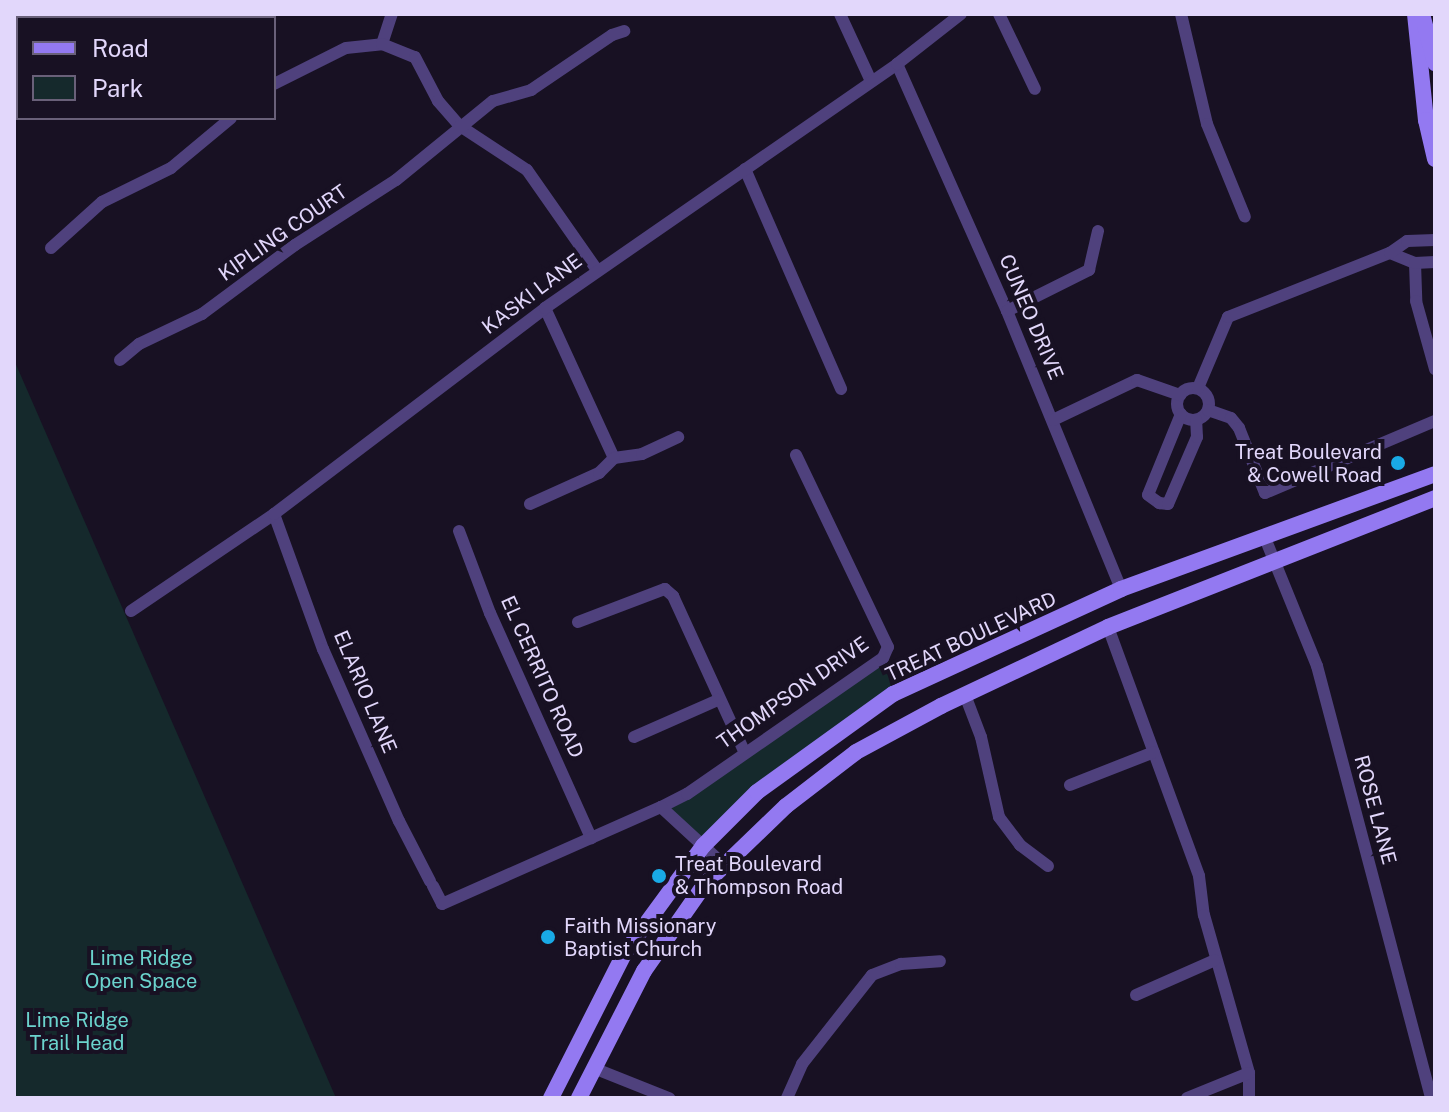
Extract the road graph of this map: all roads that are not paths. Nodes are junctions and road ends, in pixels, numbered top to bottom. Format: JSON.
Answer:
{"nodes":[{"id":1,"x":392,"y":14,"type":"edge"},
{"id":2,"x":840,"y":14,"type":"edge"},
{"id":3,"x":961,"y":14,"type":"edge"},
{"id":4,"x":999,"y":14,"type":"edge"},
{"id":5,"x":1181,"y":14,"type":"edge"},
{"id":6,"x":1415,"y":14,"type":"edge"},
{"id":7,"x":1422,"y":14,"type":"edge"},
{"id":8,"x":624,"y":31,"type":"dead end"},
{"id":9,"x":382,"y":44,"type":"junction"},
{"id":10,"x":1435,"y":63,"type":"edge"},
{"id":11,"x":897,"y":64,"type":"junction"},
{"id":12,"x":870,"y":79,"type":"junction"},
{"id":13,"x":276,"y":83,"type":"edge"},
{"id":14,"x":1035,"y":89,"type":"dead end"},
{"id":15,"x":1431,"y":119,"type":"edge"},
{"id":16,"x":229,"y":120,"type":"edge"},
{"id":17,"x":460,"y":126,"type":"junction"},
{"id":18,"x":1435,"y":159,"type":"edge"},
{"id":19,"x":745,"y":169,"type":"junction"},
{"id":20,"x":1245,"y":217,"type":"dead end"},
{"id":21,"x":1098,"y":231,"type":"dead end"},
{"id":22,"x":1435,"y":240,"type":"edge"},
{"id":23,"x":51,"y":248,"type":"dead end"},
{"id":24,"x":1390,"y":253,"type":"junction"},
{"id":25,"x":1435,"y":262,"type":"edge"},
{"id":26,"x":1415,"y":263,"type":"junction"},
{"id":27,"x":597,"y":270,"type":"junction"},
{"id":28,"x":545,"y":308,"type":"junction"},
{"id":29,"x":1007,"y":311,"type":"junction"},
{"id":30,"x":120,"y":360,"type":"dead end"},
{"id":31,"x":1435,"y":369,"type":"edge"},
{"id":32,"x":1198,"y":388,"type":"junction"},
{"id":33,"x":841,"y":389,"type":"dead end"},
{"id":34,"x":1180,"y":395,"type":"junction"},
{"id":35,"x":1208,"y":410,"type":"junction"},
{"id":36,"x":1181,"y":414,"type":"junction"},
{"id":37,"x":1053,"y":420,"type":"junction"},
{"id":38,"x":1196,"y":420,"type":"junction"},
{"id":39,"x":1435,"y":421,"type":"edge"},
{"id":40,"x":678,"y":437,"type":"dead end"},
{"id":41,"x":796,"y":455,"type":"dead end"},
{"id":42,"x":614,"y":458,"type":"junction"},
{"id":43,"x":1435,"y":474,"type":"edge"},
{"id":44,"x":1435,"y":498,"type":"edge"},
{"id":45,"x":530,"y":504,"type":"dead end"},
{"id":46,"x":274,"y":514,"type":"junction"},
{"id":47,"x":459,"y":531,"type":"dead end"},
{"id":48,"x":1265,"y":538,"type":"junction"},
{"id":49,"x":1275,"y":561,"type":"junction"},
{"id":50,"x":1121,"y":589,"type":"junction"},
{"id":51,"x":131,"y":611,"type":"dead end"},
{"id":52,"x":578,"y":622,"type":"dead end"},
{"id":53,"x":1108,"y":627,"type":"junction"},
{"id":54,"x":965,"y":695,"type":"junction"},
{"id":55,"x":718,"y":700,"type":"junction"},
{"id":56,"x":634,"y":737,"type":"dead end"},
{"id":57,"x":744,"y":751,"type":"junction"},
{"id":58,"x":1154,"y":752,"type":"junction"},
{"id":59,"x":1070,"y":785,"type":"dead end"},
{"id":60,"x":661,"y":807,"type":"junction"},
{"id":61,"x":591,"y":838,"type":"junction"},
{"id":62,"x":703,"y":846,"type":"junction"},
{"id":63,"x":724,"y":865,"type":"junction"},
{"id":64,"x":1048,"y":866,"type":"dead end"},
{"id":65,"x":442,"y":904,"type":"joint"},
{"id":66,"x":1215,"y":960,"type":"junction"},
{"id":67,"x":940,"y":961,"type":"dead end"},
{"id":68,"x":614,"y":974,"type":"junction"},
{"id":69,"x":1136,"y":995,"type":"dead end"},
{"id":70,"x":596,"y":1069,"type":"junction"},
{"id":71,"x":1249,"y":1073,"type":"junction"},
{"id":72,"x":551,"y":1098,"type":"edge"},
{"id":73,"x":567,"y":1098,"type":"edge"},
{"id":74,"x":579,"y":1098,"type":"edge"},
{"id":75,"x":669,"y":1098,"type":"edge"},
{"id":76,"x":787,"y":1098,"type":"edge"},
{"id":77,"x":1187,"y":1098,"type":"edge"},
{"id":78,"x":1249,"y":1098,"type":"edge"},
{"id":79,"x":1431,"y":1098,"type":"edge"}],
"edges":[{"from":1,"to":9,"type":"street"},
{"from":2,"to":12,"type":"street"},
{"from":3,"to":11,"type":"street","name":"KASKI LANE"},
{"from":4,"to":14,"type":"street"},
{"from":5,"to":20,"type":"street"},
{"from":6,"to":15,"type":"main road"},
{"from":7,"to":10,"type":"main road"},
{"from":8,"to":17,"type":"street","name":"KIPLING COURT"},
{"from":9,"to":13,"type":"street"},
{"from":9,"to":17,"type":"street"},
{"from":11,"to":12,"type":"street","name":"KASKI LANE"},
{"from":11,"to":29,"type":"street","name":"CUNEO DRIVE"},
{"from":12,"to":19,"type":"street","name":"KASKI LANE"},
{"from":15,"to":18,"type":"main road"},
{"from":16,"to":23,"type":"street"},
{"from":17,"to":27,"type":"street"},
{"from":17,"to":30,"type":"street","name":"KIPLING COURT"},
{"from":19,"to":27,"type":"street","name":"KASKI LANE"},
{"from":19,"to":33,"type":"street"},
{"from":21,"to":29,"type":"street"},
{"from":22,"to":24,"type":"street"},
{"from":24,"to":26,"type":"street"},
{"from":24,"to":32,"type":"street"},
{"from":25,"to":26,"type":"street"},
{"from":26,"to":31,"type":"street"},
{"from":27,"to":28,"type":"street","name":"KASKI LANE"},
{"from":28,"to":42,"type":"street"},
{"from":28,"to":46,"type":"street","name":"KASKI LANE"},
{"from":29,"to":37,"type":"street","name":"CUNEO DRIVE"},
{"from":32,"to":34,"type":"street"},
{"from":32,"to":35,"type":"street"},
{"from":34,"to":36,"type":"street"},
{"from":34,"to":37,"type":"street"},
{"from":35,"to":38,"type":"street"},
{"from":35,"to":39,"type":"street"},
{"from":36,"to":38,"type":"street"},
{"from":36,"to":38,"type":"street"},
{"from":37,"to":50,"type":"street","name":"CUNEO DRIVE"},
{"from":40,"to":42,"type":"street"},
{"from":41,"to":57,"type":"street","name":"THOMPSON DRIVE"},
{"from":42,"to":45,"type":"street"},
{"from":43,"to":48,"type":"main road","name":"TREAT BOULEVARD"},
{"from":44,"to":49,"type":"main road"},
{"from":46,"to":51,"type":"street","name":"KASKI LANE"},
{"from":46,"to":65,"type":"street","name":"ELARIO LANE"},
{"from":47,"to":61,"type":"street","name":"EL CERRITO ROAD"},
{"from":48,"to":49,"type":"street","name":"ROSE LANE"},
{"from":48,"to":50,"type":"main road","name":"TREAT BOULEVARD"},
{"from":49,"to":53,"type":"main road"},
{"from":49,"to":79,"type":"street","name":"ROSE LANE"},
{"from":50,"to":62,"type":"main road","name":"TREAT BOULEVARD"},
{"from":52,"to":55,"type":"street"},
{"from":53,"to":54,"type":"main road"},
{"from":53,"to":58,"type":"street"},
{"from":54,"to":63,"type":"main road"},
{"from":54,"to":64,"type":"street"},
{"from":55,"to":56,"type":"street"},
{"from":55,"to":57,"type":"street"},
{"from":57,"to":60,"type":"street","name":"THOMPSON DRIVE"},
{"from":58,"to":59,"type":"street"},
{"from":58,"to":66,"type":"street"},
{"from":60,"to":61,"type":"street","name":"THOMPSON DRIVE"},
{"from":60,"to":62,"type":"street"},
{"from":61,"to":65,"type":"street","name":"THOMPSON DRIVE"},
{"from":62,"to":63,"type":"street"},
{"from":62,"to":68,"type":"main road","name":"TREAT BOULEVARD"},
{"from":63,"to":70,"type":"main road"},
{"from":66,"to":69,"type":"street"},
{"from":66,"to":71,"type":"street"},
{"from":67,"to":76,"type":"street"},
{"from":68,"to":70,"type":"main road"},
{"from":68,"to":72,"type":"main road","name":"TREAT BOULEVARD"},
{"from":70,"to":73,"type":"main road"},
{"from":70,"to":74,"type":"main road"},
{"from":70,"to":75,"type":"street"},
{"from":71,"to":77,"type":"street"},
{"from":71,"to":78,"type":"street"}]}
